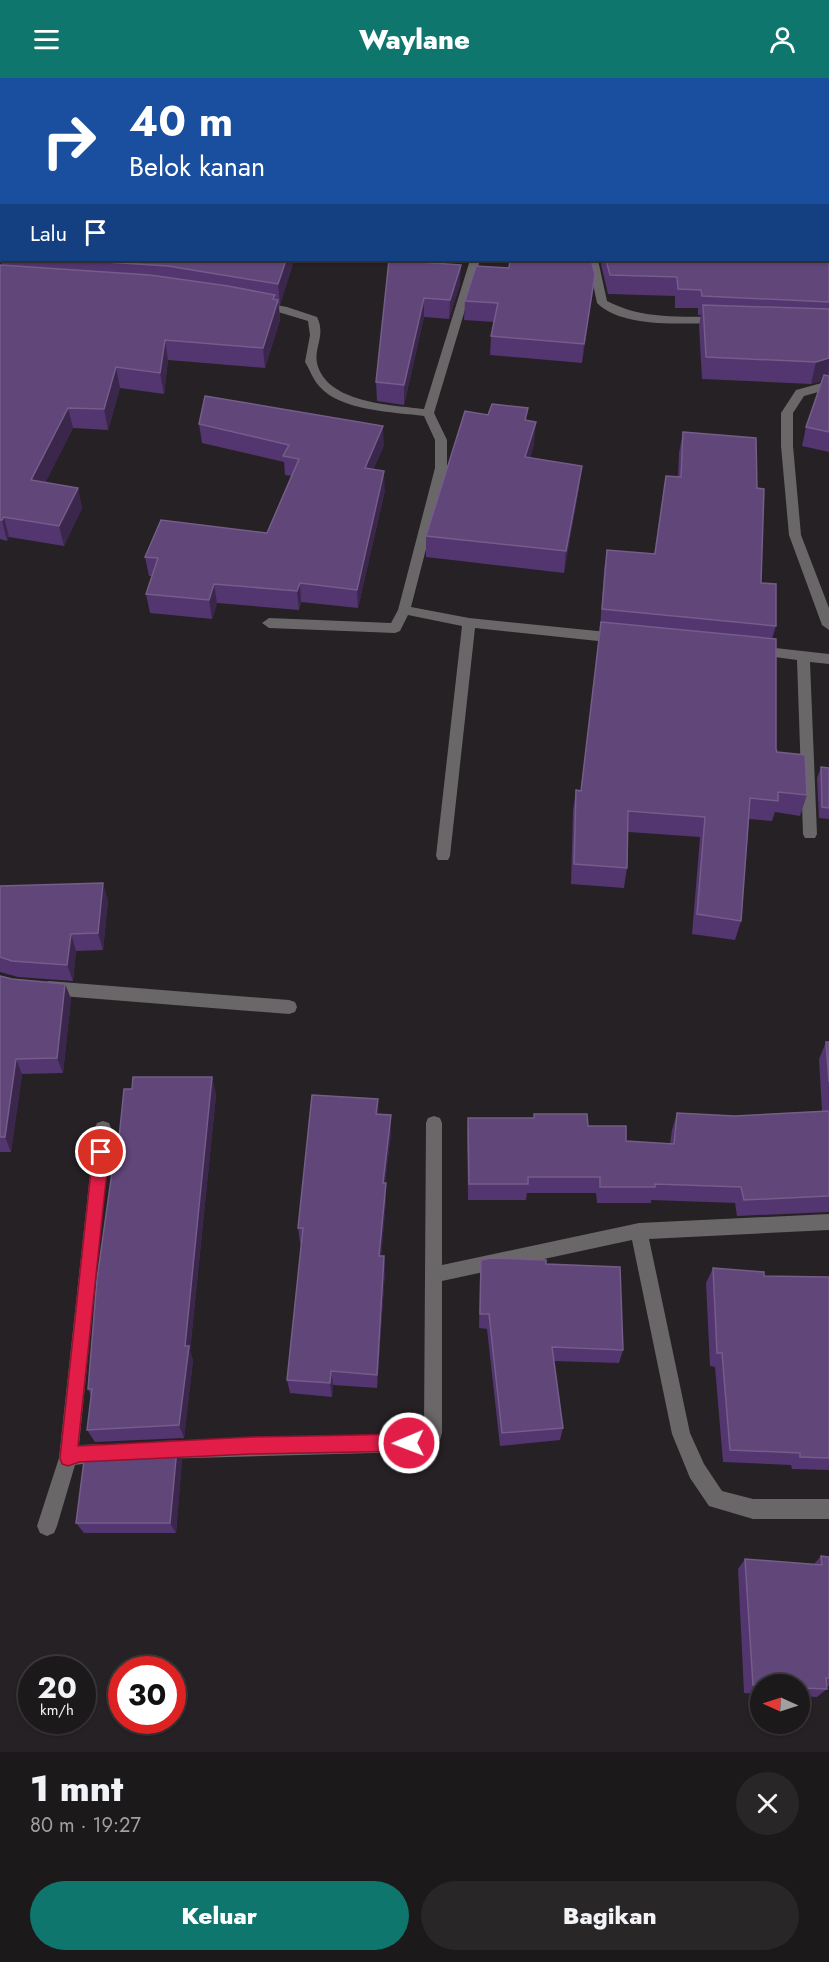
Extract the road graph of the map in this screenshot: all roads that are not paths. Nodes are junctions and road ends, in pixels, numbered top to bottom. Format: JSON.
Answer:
{"nodes":[{"id":1,"x":475,"y":261,"type":"edge"},
{"id":2,"x":593,"y":261,"type":"edge"},
{"id":3,"x":253,"y":304,"type":"edge"},
{"id":4,"x":736,"y":321,"type":"edge"},
{"id":5,"x":829,"y":385,"type":"edge"},
{"id":6,"x":428,"y":412,"type":"junction"},
{"id":7,"x":404,"y":610,"type":"junction"},
{"id":8,"x":269,"y":623,"type":"dead end"},
{"id":9,"x":469,"y":623,"type":"junction"},
{"id":10,"x":829,"y":625,"type":"edge"},
{"id":11,"x":630,"y":639,"type":"edge"},
{"id":12,"x":746,"y":650,"type":"edge"},
{"id":13,"x":803,"y":656,"type":"junction"},
{"id":14,"x":829,"y":659,"type":"edge"},
{"id":15,"x":810,"y":834,"type":"dead end"},
{"id":16,"x":443,"y":856,"type":"dead end"},
{"id":17,"x":30,"y":987,"type":"edge"},
{"id":18,"x":289,"y":1007,"type":"dead end"},
{"id":19,"x":434,"y":1124,"type":"dead end"},
{"id":20,"x":104,"y":1128,"type":"dead end"},
{"id":21,"x":829,"y":1222,"type":"edge"},
{"id":22,"x":639,"y":1231,"type":"junction"},
{"id":23,"x":433,"y":1275,"type":"junction"},
{"id":24,"x":68,"y":1458,"type":"junction"},
{"id":25,"x":829,"y":1509,"type":"edge"},
{"id":26,"x":46,"y":1526,"type":"dead end"}],
"edges":[{"from":1,"to":6,"type":"street"},
{"from":2,"to":4,"type":"street"},
{"from":3,"to":6,"type":"street"},
{"from":5,"to":10,"type":"street"},
{"from":6,"to":7,"type":"street"},
{"from":7,"to":8,"type":"street"},
{"from":7,"to":9,"type":"street"},
{"from":9,"to":11,"type":"street"},
{"from":9,"to":16,"type":"street"},
{"from":12,"to":13,"type":"street"},
{"from":13,"to":14,"type":"street"},
{"from":13,"to":15,"type":"street"},
{"from":17,"to":18,"type":"street"},
{"from":19,"to":23,"type":"street"},
{"from":20,"to":24,"type":"street"},
{"from":21,"to":22,"type":"street"},
{"from":22,"to":23,"type":"street"},
{"from":22,"to":25,"type":"street"},
{"from":23,"to":24,"type":"street"},
{"from":24,"to":26,"type":"street"}]}
